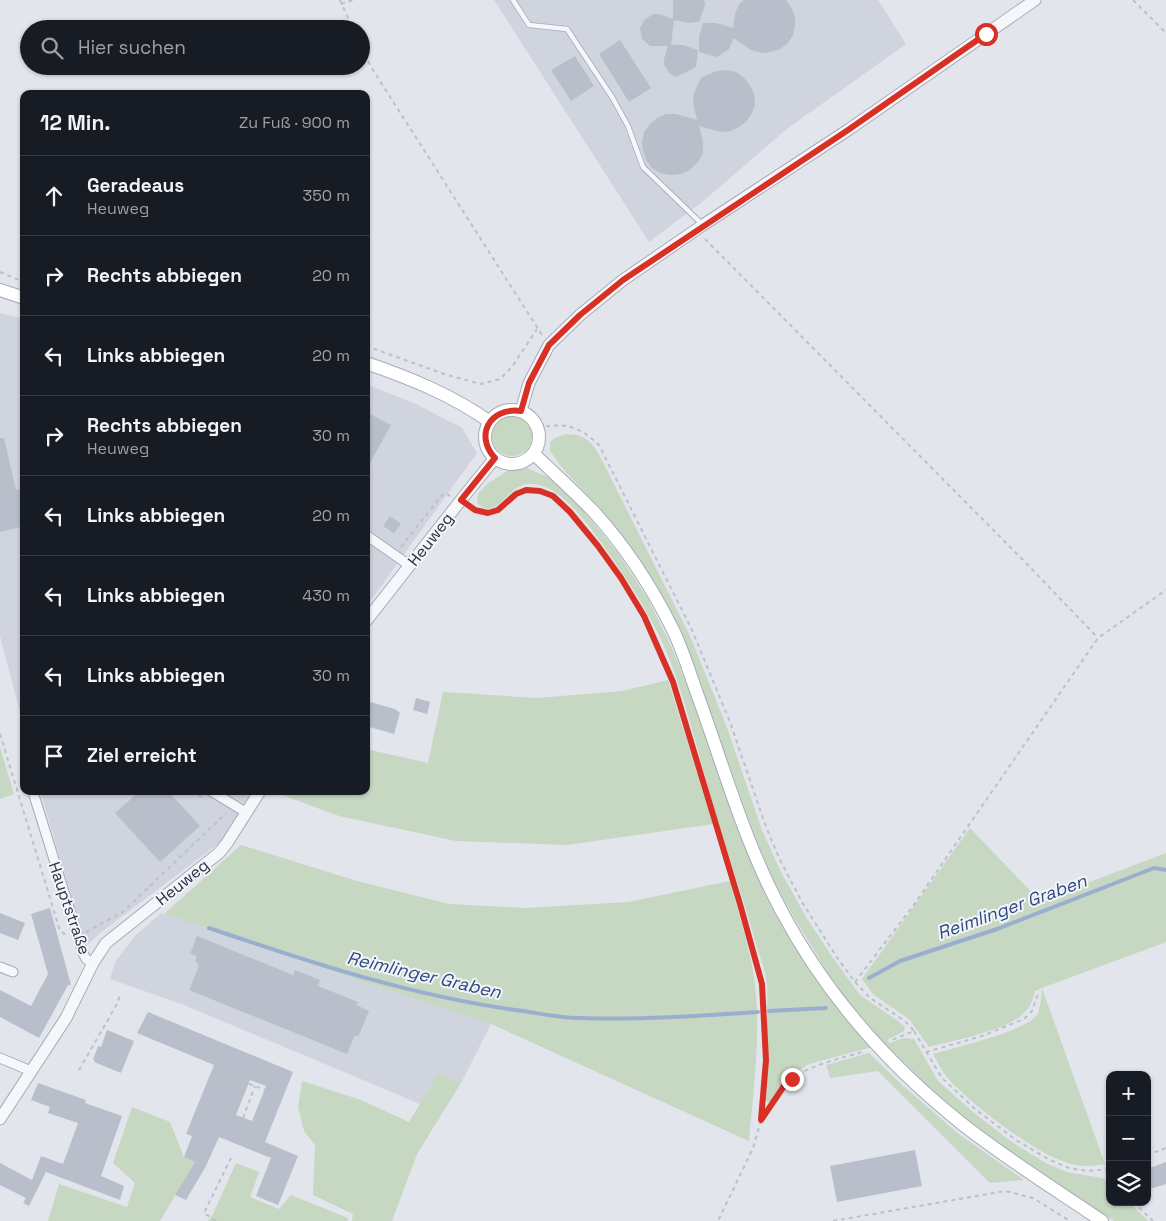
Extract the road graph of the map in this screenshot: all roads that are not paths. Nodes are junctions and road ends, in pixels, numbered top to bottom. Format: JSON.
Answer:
{"nodes":[{"id":1,"x":513,"y":0,"type":"edge"},
{"id":2,"x":1035,"y":0,"type":"edge"},
{"id":3,"x":699,"y":228,"type":"junction"},
{"id":4,"x":0,"y":290,"type":"edge"},
{"id":5,"x":20,"y":297,"type":"edge"},
{"id":6,"x":370,"y":364,"type":"edge"},
{"id":7,"x":521,"y":411,"type":"junction"},
{"id":8,"x":490,"y":422,"type":"junction"},
{"id":9,"x":534,"y":454,"type":"junction"},
{"id":10,"x":495,"y":458,"type":"junction"},
{"id":11,"x":370,"y":538,"type":"edge"},
{"id":12,"x":410,"y":565,"type":"junction"},
{"id":13,"x":370,"y":616,"type":"edge"},
{"id":14,"x":34,"y":795,"type":"edge"},
{"id":15,"x":218,"y":795,"type":"edge"},
{"id":16,"x":258,"y":795,"type":"edge"},
{"id":17,"x":247,"y":813,"type":"junction"},
{"id":18,"x":93,"y":963,"type":"junction"},
{"id":19,"x":0,"y":967,"type":"edge"},
{"id":20,"x":13,"y":972,"type":"dead end"},
{"id":21,"x":0,"y":1058,"type":"edge"},
{"id":22,"x":31,"y":1070,"type":"junction"},
{"id":23,"x":0,"y":1119,"type":"edge"},
{"id":24,"x":1102,"y":1221,"type":"edge"}],
"edges":[{"from":1,"to":3,"type":"lane"},
{"from":2,"to":3,"type":"street"},
{"from":3,"to":7,"type":"street"},
{"from":4,"to":5,"type":"main road"},
{"from":6,"to":8,"type":"main road"},
{"from":7,"to":8,"type":"main road"},
{"from":7,"to":9,"type":"main road"},
{"from":8,"to":10,"type":"main road"},
{"from":9,"to":10,"type":"main road"},
{"from":9,"to":24,"type":"main road"},
{"from":10,"to":12,"type":"street","name":"Heuweg"},
{"from":11,"to":12,"type":"street"},
{"from":12,"to":13,"type":"street","name":"Heuweg"},
{"from":14,"to":18,"type":"street","name":"Hauptstraße"},
{"from":15,"to":17,"type":"street"},
{"from":16,"to":17,"type":"street","name":"Heuweg"},
{"from":17,"to":18,"type":"street","name":"Heuweg"},
{"from":18,"to":22,"type":"street","name":"Hauptstraße"},
{"from":19,"to":20,"type":"street"},
{"from":21,"to":22,"type":"street"},
{"from":22,"to":23,"type":"street","name":"Hauptstraße"}]}
